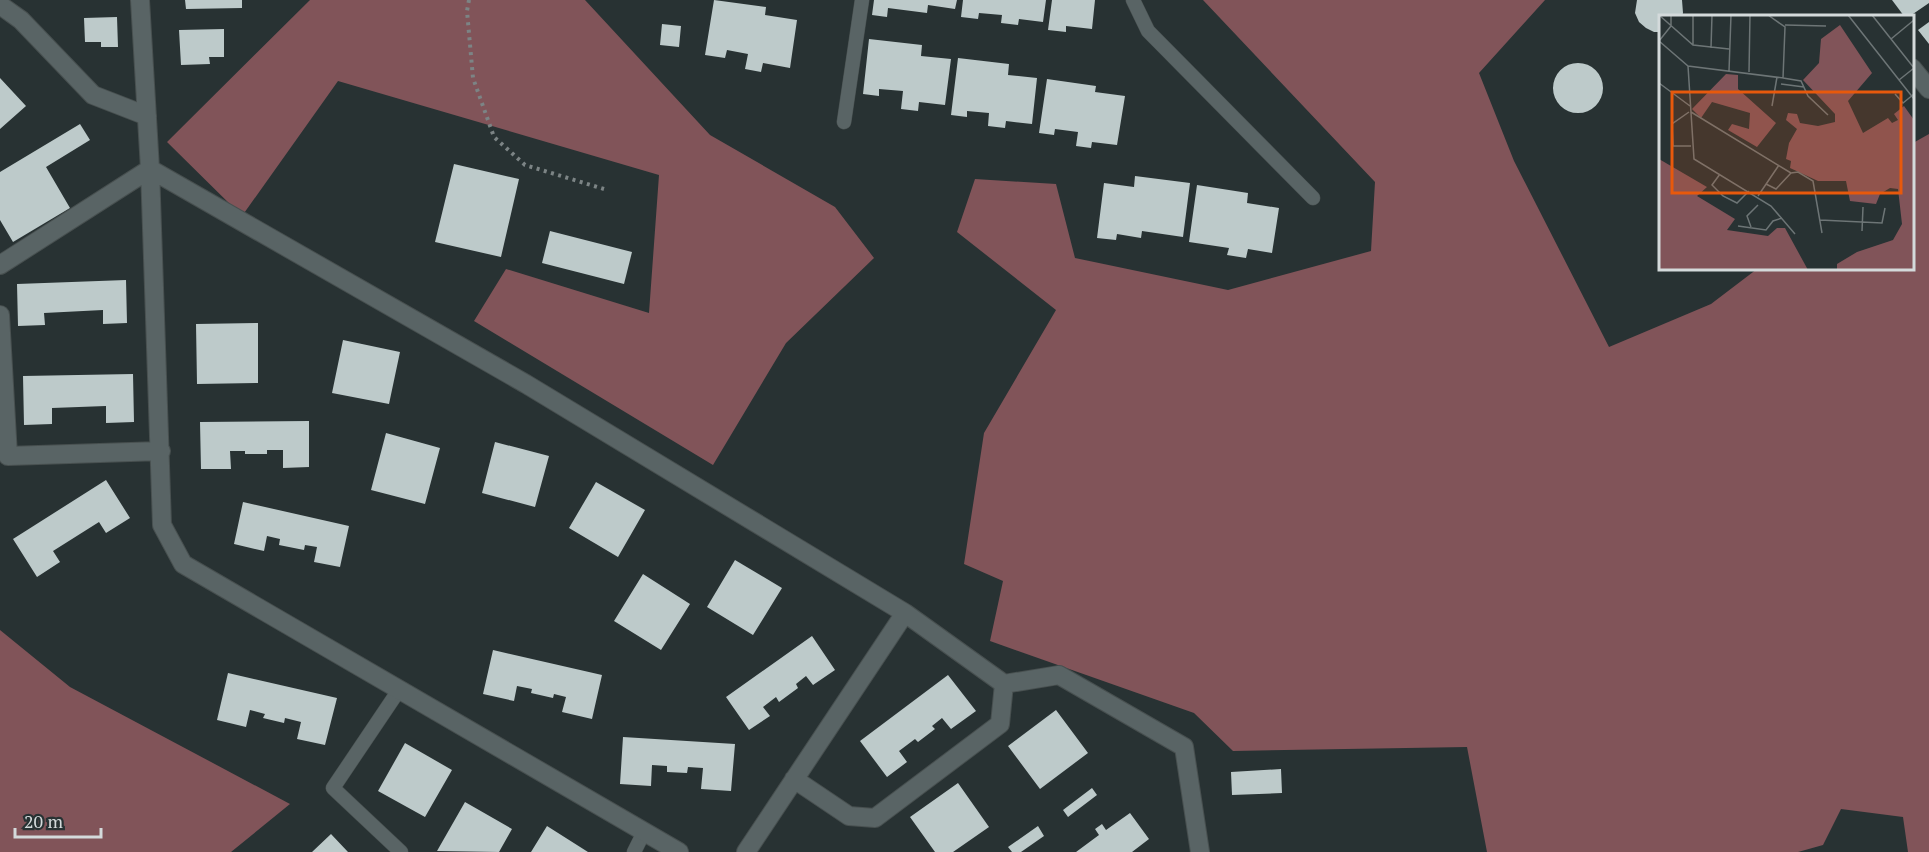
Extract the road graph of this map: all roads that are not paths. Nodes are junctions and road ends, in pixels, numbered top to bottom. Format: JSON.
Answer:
{"nodes":[{"id":1,"x":140,"y":0,"type":"edge"},
{"id":2,"x":862,"y":0,"type":"edge"},
{"id":3,"x":1133,"y":0,"type":"edge"},
{"id":4,"x":0,"y":5,"type":"edge"},
{"id":5,"x":1914,"y":70,"type":"edge"},
{"id":6,"x":1929,"y":89,"type":"edge"},
{"id":7,"x":147,"y":116,"type":"junction"},
{"id":8,"x":843,"y":122,"type":"dead end"},
{"id":9,"x":150,"y":169,"type":"junction"},
{"id":10,"x":1312,"y":198,"type":"dead end"},
{"id":11,"x":0,"y":265,"type":"edge"},
{"id":12,"x":0,"y":315,"type":"edge"},
{"id":13,"x":160,"y":451,"type":"junction"},
{"id":14,"x":904,"y":613,"type":"junction"},
{"id":15,"x":1004,"y":684,"type":"junction"},
{"id":16,"x":399,"y":690,"type":"junction"},
{"id":17,"x":795,"y":779,"type":"junction"},
{"id":18,"x":644,"y":832,"type":"junction"},
{"id":19,"x":401,"y":852,"type":"edge"},
{"id":20,"x":634,"y":852,"type":"edge"},
{"id":21,"x":679,"y":852,"type":"edge"},
{"id":22,"x":746,"y":852,"type":"edge"},
{"id":23,"x":1200,"y":852,"type":"edge"}],
"edges":[{"from":1,"to":7,"type":"street"},
{"from":2,"to":8,"type":"lane"},
{"from":3,"to":10,"type":"lane"},
{"from":4,"to":7,"type":"street"},
{"from":5,"to":6,"type":"street"},
{"from":7,"to":9,"type":"street"},
{"from":9,"to":11,"type":"street"},
{"from":9,"to":13,"type":"street"},
{"from":9,"to":14,"type":"street"},
{"from":12,"to":13,"type":"street"},
{"from":13,"to":16,"type":"street"},
{"from":14,"to":15,"type":"street"},
{"from":14,"to":17,"type":"street"},
{"from":15,"to":17,"type":"street"},
{"from":15,"to":23,"type":"street"},
{"from":16,"to":18,"type":"street"},
{"from":16,"to":19,"type":"lane"},
{"from":17,"to":22,"type":"street"},
{"from":18,"to":20,"type":"lane"},
{"from":18,"to":21,"type":"street"}]}
